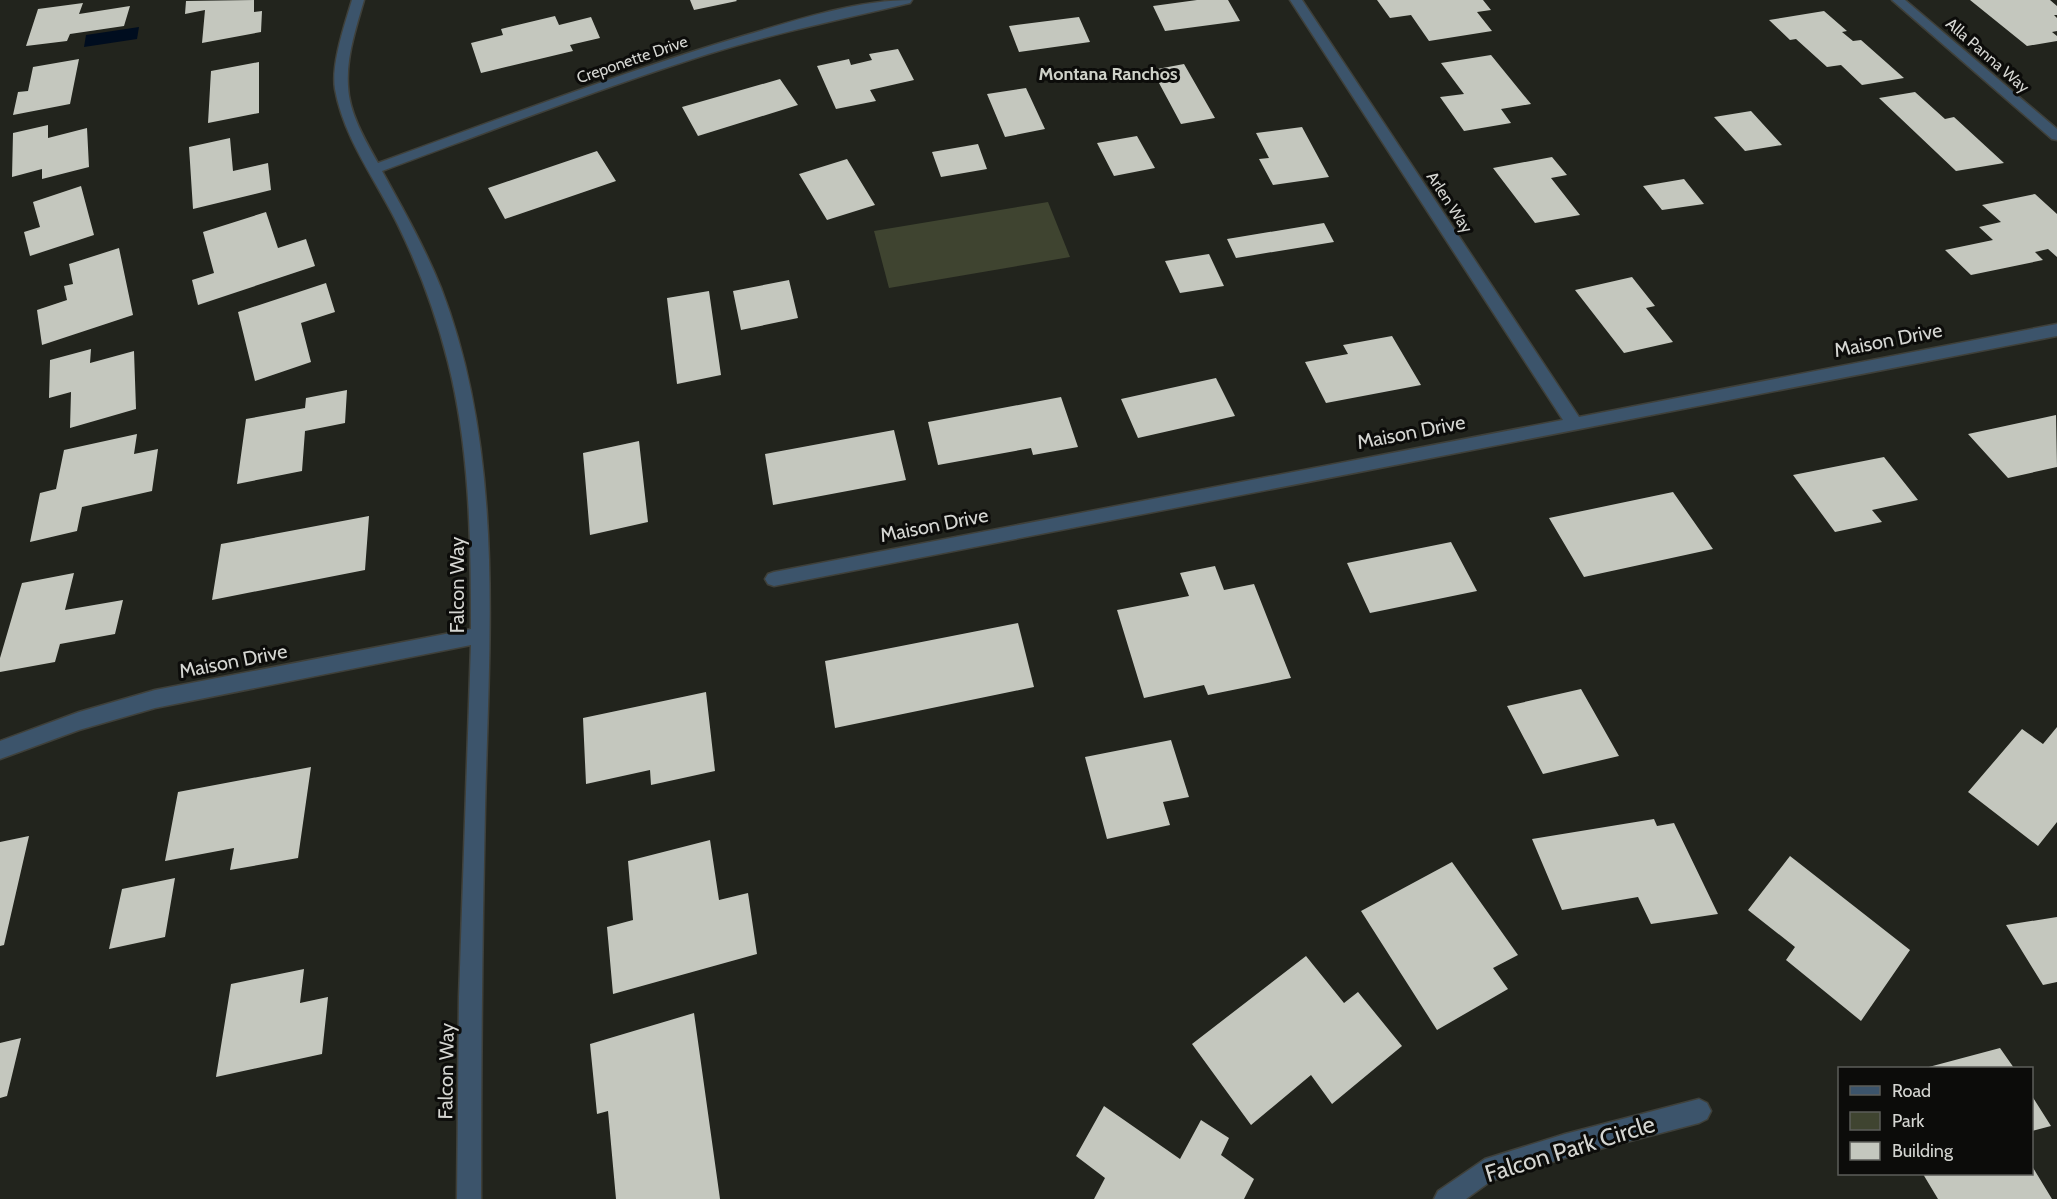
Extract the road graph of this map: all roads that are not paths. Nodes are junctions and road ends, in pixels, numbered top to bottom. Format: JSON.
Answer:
{"nodes":[{"id":1,"x":358,"y":0,"type":"edge"},
{"id":2,"x":906,"y":0,"type":"edge"},
{"id":3,"x":1296,"y":0,"type":"edge"},
{"id":4,"x":1898,"y":0,"type":"edge"},
{"id":5,"x":2057,"y":136,"type":"edge"},
{"id":6,"x":374,"y":169,"type":"junction"},
{"id":7,"x":2057,"y":330,"type":"edge"},
{"id":8,"x":1575,"y":424,"type":"junction"},
{"id":9,"x":774,"y":579,"type":"dead end"},
{"id":10,"x":480,"y":635,"type":"junction"},
{"id":11,"x":0,"y":750,"type":"edge"},
{"id":12,"x":1699,"y":1111,"type":"dead end"},
{"id":13,"x":469,"y":1199,"type":"edge"},
{"id":14,"x":1446,"y":1199,"type":"edge"}],
"edges":[{"from":1,"to":6,"type":"street","name":"Falcon Way"},
{"from":2,"to":6,"type":"street","name":"Creponette Drive"},
{"from":3,"to":8,"type":"street","name":"Arlen Way"},
{"from":4,"to":5,"type":"street","name":"Alla Panna Way"},
{"from":6,"to":10,"type":"street","name":"Falcon Way"},
{"from":7,"to":8,"type":"street","name":"Maison Drive"},
{"from":8,"to":9,"type":"street","name":"Maison Drive"},
{"from":10,"to":11,"type":"street","name":"Maison Drive"},
{"from":10,"to":13,"type":"street","name":"Falcon Way"},
{"from":12,"to":14,"type":"street","name":"Falcon Park Circle"}]}
